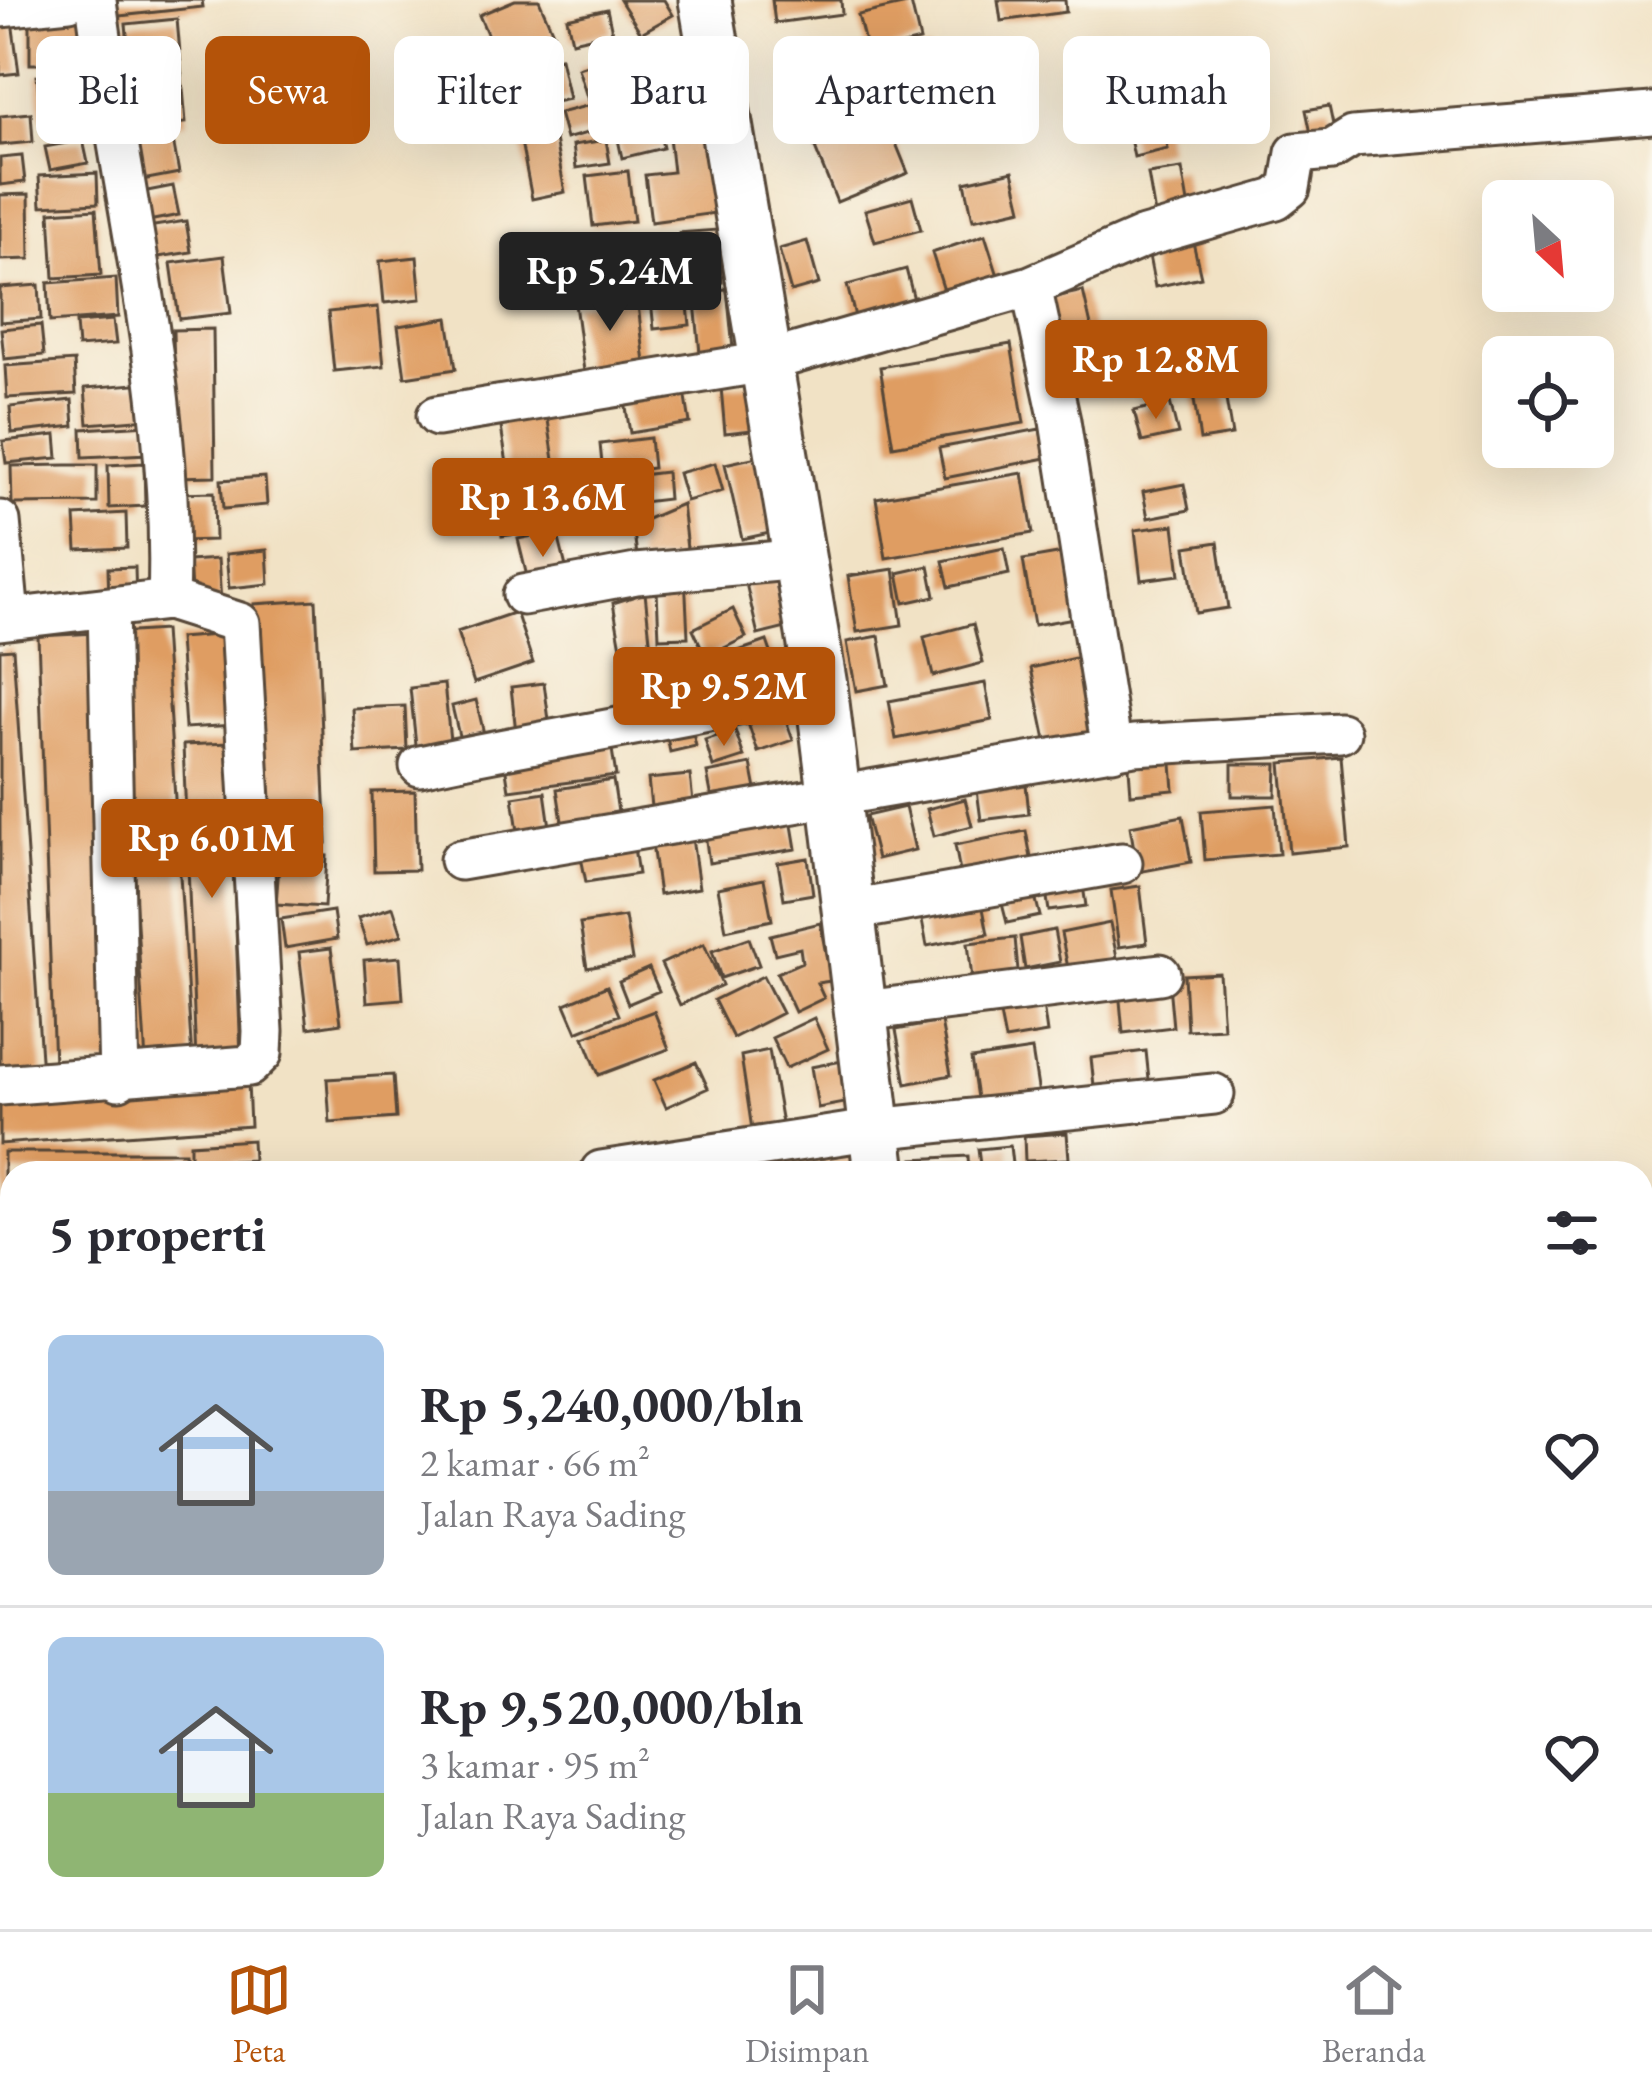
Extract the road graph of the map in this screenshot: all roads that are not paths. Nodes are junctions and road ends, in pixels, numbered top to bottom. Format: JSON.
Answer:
{"nodes":[{"id":1,"x":69,"y":0,"type":"edge"},
{"id":2,"x":96,"y":0,"type":"edge"},
{"id":3,"x":705,"y":0,"type":"edge"},
{"id":4,"x":0,"y":8,"type":"edge"},
{"id":5,"x":1652,"y":113,"type":"edge"},
{"id":6,"x":1031,"y":286,"type":"junction"},
{"id":7,"x":764,"y":362,"type":"junction"},
{"id":8,"x":437,"y":416,"type":"dead end"},
{"id":9,"x":0,"y":521,"type":"edge"},
{"id":10,"x":801,"y":559,"type":"junction"},
{"id":11,"x":523,"y":595,"type":"dead end"},
{"id":12,"x":168,"y":600,"type":"junction"},
{"id":13,"x":108,"y":609,"type":"junction"},
{"id":14,"x":5,"y":618,"type":"edge"},
{"id":15,"x":821,"y":686,"type":"junction"},
{"id":16,"x":1340,"y":733,"type":"dead end"},
{"id":17,"x":1112,"y":750,"type":"junction"},
{"id":18,"x":420,"y":766,"type":"dead end"},
{"id":19,"x":837,"y":796,"type":"junction"},
{"id":20,"x":460,"y":860,"type":"dead end"},
{"id":21,"x":1122,"y":863,"type":"dead end"},
{"id":22,"x":849,"y":911,"type":"junction"},
{"id":23,"x":1160,"y":974,"type":"dead end"},
{"id":24,"x":863,"y":1011,"type":"junction"},
{"id":25,"x":119,"y":1080,"type":"junction"},
{"id":26,"x":0,"y":1085,"type":"edge"},
{"id":27,"x":1214,"y":1094,"type":"dead end"},
{"id":28,"x":878,"y":1151,"type":"edge"},
{"id":29,"x":740,"y":1161,"type":"edge"}],
"edges":[{"from":1,"to":4,"type":"street"},
{"from":2,"to":12,"type":"street"},
{"from":3,"to":7,"type":"street"},
{"from":5,"to":6,"type":"street"},
{"from":6,"to":7,"type":"street"},
{"from":6,"to":17,"type":"street"},
{"from":7,"to":8,"type":"street"},
{"from":7,"to":10,"type":"street"},
{"from":9,"to":14,"type":"street"},
{"from":10,"to":11,"type":"street"},
{"from":10,"to":15,"type":"street"},
{"from":12,"to":13,"type":"street"},
{"from":12,"to":25,"type":"street"},
{"from":13,"to":14,"type":"street"},
{"from":13,"to":25,"type":"street"},
{"from":15,"to":18,"type":"street"},
{"from":15,"to":19,"type":"street"},
{"from":16,"to":17,"type":"street"},
{"from":17,"to":19,"type":"street"},
{"from":19,"to":20,"type":"street"},
{"from":19,"to":22,"type":"street"},
{"from":21,"to":22,"type":"street"},
{"from":22,"to":24,"type":"street"},
{"from":23,"to":24,"type":"street"},
{"from":24,"to":28,"type":"street"},
{"from":25,"to":26,"type":"street"},
{"from":27,"to":28,"type":"street"},
{"from":28,"to":29,"type":"street"}]}
